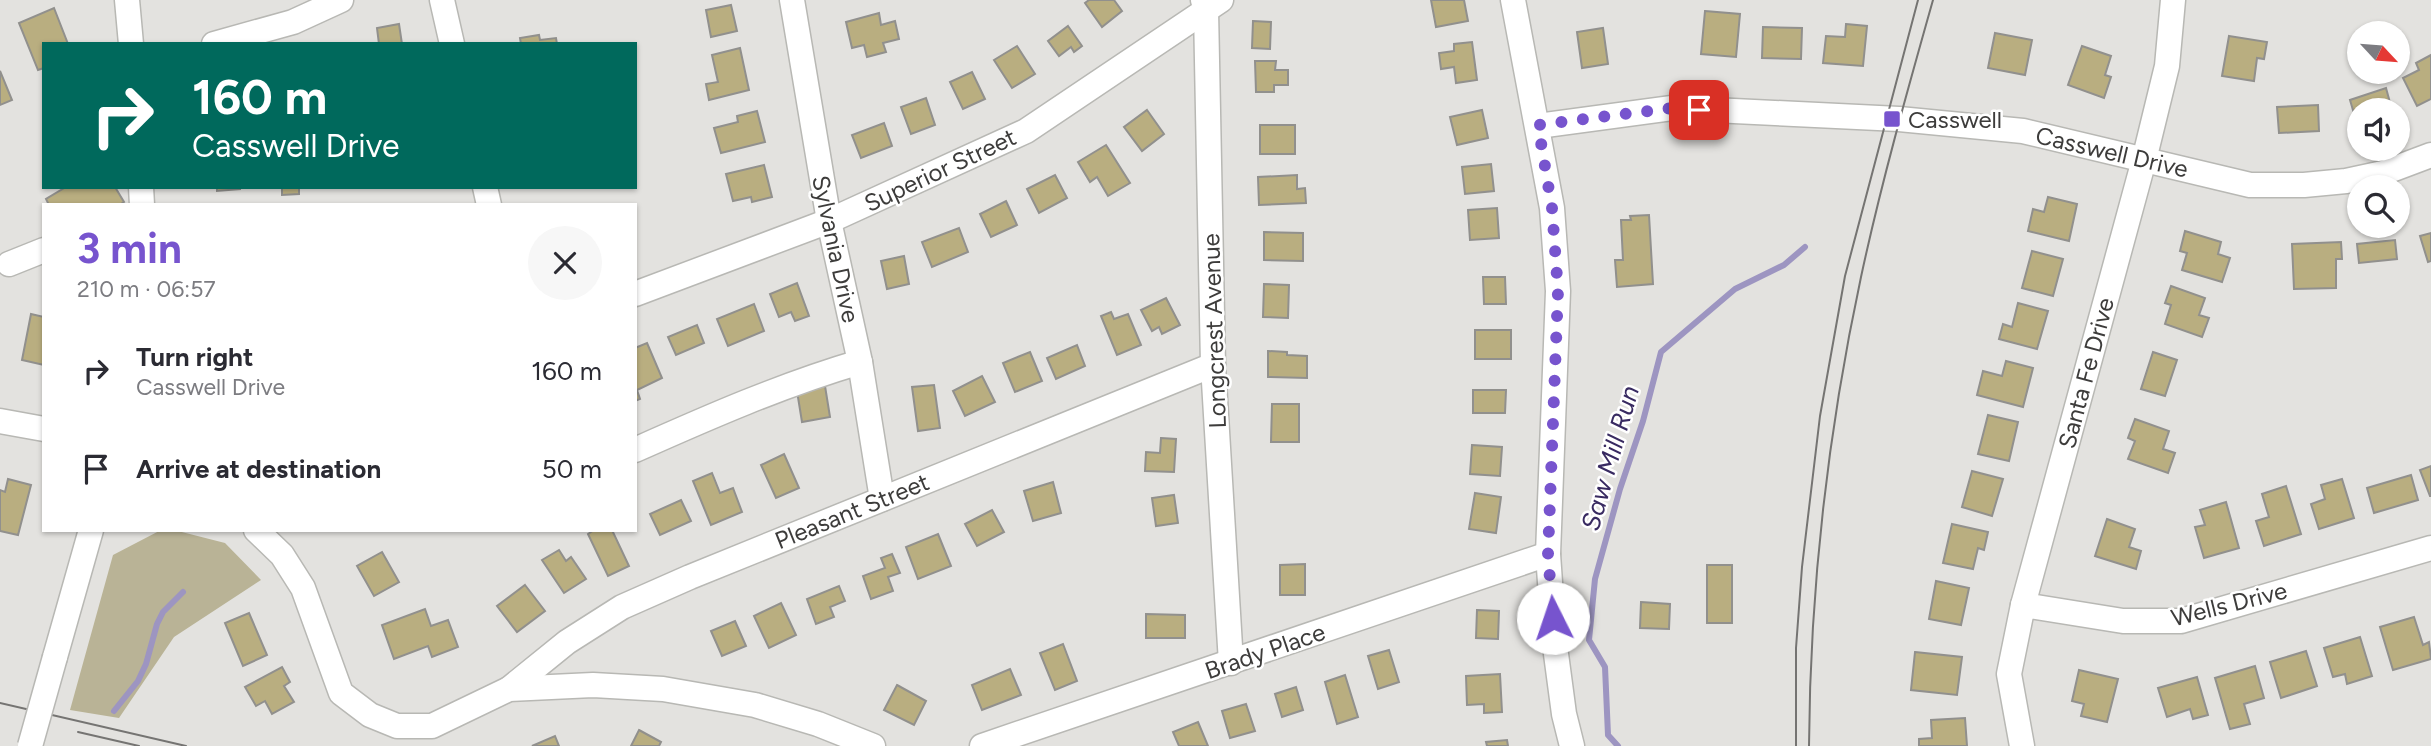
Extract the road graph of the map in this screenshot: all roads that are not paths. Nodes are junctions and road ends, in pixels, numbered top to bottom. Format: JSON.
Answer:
{"nodes":[{"id":1,"x":127,"y":0,"type":"edge"},
{"id":2,"x":341,"y":0,"type":"edge"},
{"id":3,"x":442,"y":0,"type":"edge"},
{"id":4,"x":792,"y":0,"type":"edge"},
{"id":5,"x":1513,"y":0,"type":"edge"},
{"id":6,"x":2173,"y":0,"type":"edge"},
{"id":7,"x":1210,"y":3,"type":"edge"},
{"id":8,"x":131,"y":42,"type":"edge"},
{"id":9,"x":221,"y":42,"type":"edge"},
{"id":10,"x":452,"y":42,"type":"edge"},
{"id":11,"x":1538,"y":125,"type":"junction"},
{"id":12,"x":2431,"y":155,"type":"edge"},
{"id":13,"x":2144,"y":160,"type":"junction"},
{"id":14,"x":829,"y":221,"type":"junction"},
{"id":15,"x":42,"y":251,"type":"edge"},
{"id":16,"x":9,"y":264,"type":"dead end"},
{"id":17,"x":637,"y":293,"type":"edge"},
{"id":18,"x":860,"y":362,"type":"junction"},
{"id":19,"x":1213,"y":365,"type":"junction"},
{"id":20,"x":0,"y":421,"type":"edge"},
{"id":21,"x":42,"y":429,"type":"edge"},
{"id":22,"x":637,"y":449,"type":"edge"},
{"id":23,"x":882,"y":499,"type":"junction"},
{"id":24,"x":90,"y":532,"type":"edge"},
{"id":25,"x":258,"y":532,"type":"edge"},
{"id":26,"x":2431,"y":548,"type":"edge"},
{"id":27,"x":1548,"y":554,"type":"junction"},
{"id":28,"x":2023,"y":605,"type":"junction"},
{"id":29,"x":1231,"y":663,"type":"junction"},
{"id":30,"x":509,"y":689,"type":"junction"},
{"id":31,"x":30,"y":746,"type":"edge"},
{"id":32,"x":873,"y":746,"type":"edge"},
{"id":33,"x":982,"y":746,"type":"edge"},
{"id":34,"x":1572,"y":746,"type":"edge"},
{"id":35,"x":2022,"y":746,"type":"edge"}],
"edges":[{"from":1,"to":8,"type":"street"},
{"from":2,"to":9,"type":"street"},
{"from":3,"to":10,"type":"street"},
{"from":4,"to":14,"type":"street","name":"Sylvania Drive"},
{"from":5,"to":11,"type":"street"},
{"from":6,"to":13,"type":"street","name":"Santa Fe Drive"},
{"from":7,"to":14,"type":"street","name":"Superior Street"},
{"from":7,"to":19,"type":"street","name":"Longcrest Avenue"},
{"from":11,"to":13,"type":"street","name":"Casswell Drive"},
{"from":11,"to":27,"type":"street"},
{"from":12,"to":13,"type":"street","name":"Casswell Drive"},
{"from":13,"to":28,"type":"street","name":"Santa Fe Drive"},
{"from":14,"to":17,"type":"street","name":"Superior Street"},
{"from":14,"to":18,"type":"street","name":"Sylvania Drive"},
{"from":15,"to":16,"type":"street"},
{"from":18,"to":22,"type":"street"},
{"from":18,"to":23,"type":"street","name":"Sylvania Drive"},
{"from":19,"to":23,"type":"street","name":"Pleasant Street"},
{"from":19,"to":29,"type":"street","name":"Longcrest Avenue"},
{"from":20,"to":21,"type":"street"},
{"from":23,"to":30,"type":"street","name":"Pleasant Street"},
{"from":24,"to":31,"type":"street","bridge":true},
{"from":25,"to":30,"type":"street"},
{"from":26,"to":28,"type":"street","name":"Wells Drive"},
{"from":27,"to":29,"type":"street","name":"Brady Place"},
{"from":27,"to":34,"type":"street"},
{"from":28,"to":35,"type":"street","name":"Santa Fe Drive"},
{"from":29,"to":33,"type":"street","name":"Brady Place"},
{"from":30,"to":32,"type":"street"}]}
